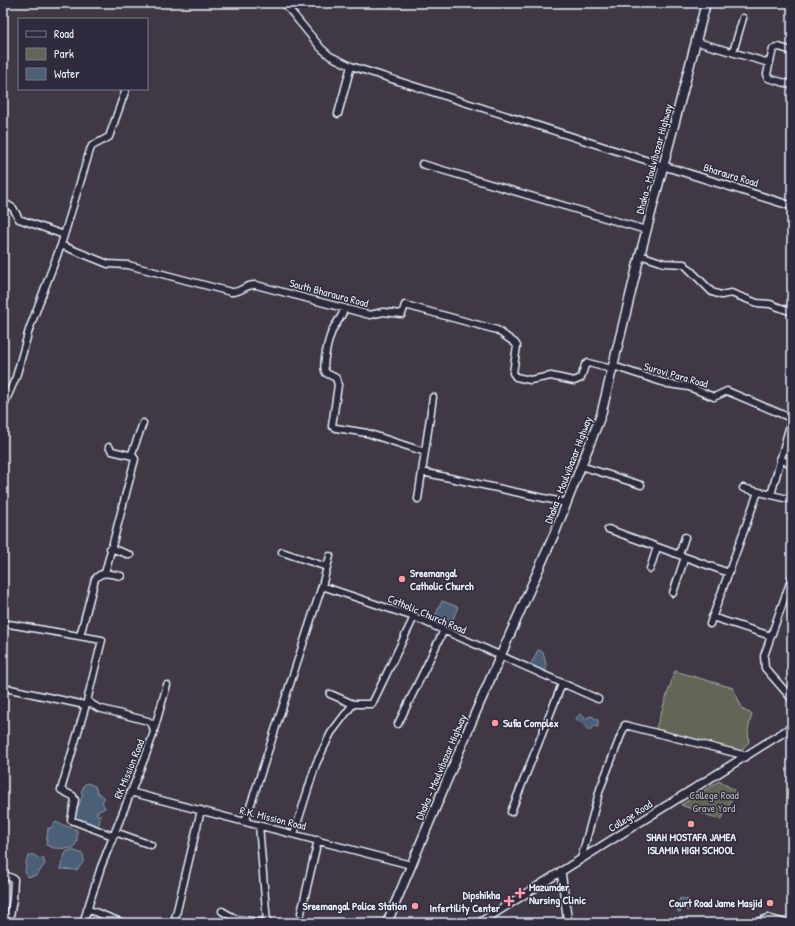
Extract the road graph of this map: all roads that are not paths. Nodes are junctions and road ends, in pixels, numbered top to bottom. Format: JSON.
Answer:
{"nodes":[{"id":1,"x":284,"y":3,"type":"edge"},
{"id":2,"x":706,"y":3,"type":"edge"},
{"id":3,"x":743,"y":18,"type":"dead end"},
{"id":4,"x":697,"y":42,"type":"junction"},
{"id":5,"x":792,"y":51,"type":"edge"},
{"id":6,"x":734,"y":52,"type":"junction"},
{"id":7,"x":769,"y":64,"type":"junction"},
{"id":8,"x":351,"y":66,"type":"junction"},
{"id":9,"x":792,"y":85,"type":"edge"},
{"id":10,"x":126,"y":90,"type":"edge"},
{"id":11,"x":338,"y":114,"type":"dead end"},
{"id":12,"x":422,"y":164,"type":"dead end"},
{"id":13,"x":664,"y":166,"type":"junction"},
{"id":14,"x":3,"y":202,"type":"edge"},
{"id":15,"x":792,"y":206,"type":"edge"},
{"id":16,"x":646,"y":230,"type":"junction"},
{"id":17,"x":64,"y":235,"type":"junction"},
{"id":18,"x":61,"y":245,"type":"junction"},
{"id":19,"x":640,"y":255,"type":"junction"},
{"id":20,"x":345,"y":308,"type":"junction"},
{"id":21,"x":792,"y":312,"type":"edge"},
{"id":22,"x":612,"y":367,"type":"junction"},
{"id":23,"x":433,"y":397,"type":"dead end"},
{"id":24,"x":3,"y":407,"type":"edge"},
{"id":25,"x":792,"y":417,"type":"edge"},
{"id":26,"x":143,"y":423,"type":"dead end"},
{"id":27,"x":109,"y":447,"type":"dead end"},
{"id":28,"x":425,"y":452,"type":"junction"},
{"id":29,"x":131,"y":456,"type":"junction"},
{"id":30,"x":780,"y":459,"type":"junction"},
{"id":31,"x":792,"y":464,"type":"edge"},
{"id":32,"x":581,"y":466,"type":"junction"},
{"id":33,"x":422,"y":472,"type":"junction"},
{"id":34,"x":641,"y":485,"type":"dead end"},
{"id":35,"x":743,"y":488,"type":"dead end"},
{"id":36,"x":758,"y":492,"type":"junction"},
{"id":37,"x":770,"y":495,"type":"junction"},
{"id":38,"x":418,"y":499,"type":"dead end"},
{"id":39,"x":792,"y":500,"type":"edge"},
{"id":40,"x":567,"y":502,"type":"junction"},
{"id":41,"x":608,"y":529,"type":"dead end"},
{"id":42,"x":685,"y":538,"type":"dead end"},
{"id":43,"x":657,"y":547,"type":"junction"},
{"id":44,"x":110,"y":548,"type":"junction"},
{"id":45,"x":282,"y":552,"type":"dead end"},
{"id":46,"x":130,"y":555,"type":"dead end"},
{"id":47,"x":330,"y":556,"type":"dead end"},
{"id":48,"x":682,"y":556,"type":"junction"},
{"id":49,"x":327,"y":567,"type":"junction"},
{"id":50,"x":650,"y":569,"type":"dead end"},
{"id":51,"x":105,"y":573,"type":"junction"},
{"id":52,"x":730,"y":573,"type":"junction"},
{"id":53,"x":121,"y":576,"type":"dead end"},
{"id":54,"x":792,"y":577,"type":"edge"},
{"id":55,"x":322,"y":586,"type":"junction"},
{"id":56,"x":673,"y":593,"type":"dead end"},
{"id":57,"x":414,"y":617,"type":"junction"},
{"id":58,"x":712,"y":617,"type":"junction"},
{"id":59,"x":3,"y":623,"type":"edge"},
{"id":60,"x":710,"y":624,"type":"dead end"},
{"id":61,"x":443,"y":632,"type":"junction"},
{"id":62,"x":80,"y":636,"type":"junction"},
{"id":63,"x":770,"y":636,"type":"junction"},
{"id":64,"x":501,"y":656,"type":"junction"},
{"id":65,"x":562,"y":684,"type":"junction"},
{"id":66,"x":167,"y":685,"type":"dead end"},
{"id":67,"x":10,"y":689,"type":"dead end"},
{"id":68,"x":330,"y":694,"type":"dead end"},
{"id":69,"x":598,"y":699,"type":"dead end"},
{"id":70,"x":792,"y":699,"type":"edge"},
{"id":71,"x":86,"y":703,"type":"junction"},
{"id":72,"x":353,"y":704,"type":"junction"},
{"id":73,"x":398,"y":724,"type":"dead end"},
{"id":74,"x":792,"y":727,"type":"edge"},
{"id":75,"x":154,"y":732,"type":"junction"},
{"id":76,"x":747,"y":756,"type":"junction"},
{"id":77,"x":130,"y":792,"type":"junction"},
{"id":78,"x":201,"y":810,"type":"junction"},
{"id":79,"x":511,"y":812,"type":"dead end"},
{"id":80,"x":245,"y":822,"type":"junction"},
{"id":81,"x":259,"y":825,"type":"junction"},
{"id":82,"x":114,"y":834,"type":"junction"},
{"id":83,"x":294,"y":834,"type":"junction"},
{"id":84,"x":318,"y":840,"type":"junction"},
{"id":85,"x":152,"y":845,"type":"dead end"},
{"id":86,"x":581,"y":859,"type":"junction"},
{"id":87,"x":411,"y":865,"type":"junction"},
{"id":88,"x":561,"y":871,"type":"junction"},
{"id":89,"x":3,"y":874,"type":"edge"},
{"id":90,"x":87,"y":909,"type":"junction"},
{"id":91,"x":222,"y":911,"type":"dead end"},
{"id":92,"x":301,"y":913,"type":"dead end"},
{"id":93,"x":121,"y":922,"type":"edge"},
{"id":94,"x":9,"y":923,"type":"edge"},
{"id":95,"x":83,"y":923,"type":"edge"},
{"id":96,"x":174,"y":923,"type":"edge"},
{"id":97,"x":387,"y":923,"type":"edge"},
{"id":98,"x":480,"y":923,"type":"edge"},
{"id":99,"x":568,"y":923,"type":"edge"},
{"id":100,"x":755,"y":923,"type":"edge"},
{"id":101,"x":785,"y":923,"type":"edge"}],
"edges":[{"from":1,"to":8,"type":"street"},
{"from":2,"to":4,"type":"highway","name":"Dhaka - Moulvibazar Highway"},
{"from":3,"to":6,"type":"street"},
{"from":4,"to":6,"type":"street"},
{"from":4,"to":13,"type":"highway","name":"Dhaka - Moulvibazar Highway"},
{"from":5,"to":7,"type":"street"},
{"from":6,"to":7,"type":"street"},
{"from":7,"to":9,"type":"street"},
{"from":8,"to":11,"type":"street"},
{"from":8,"to":13,"type":"street"},
{"from":10,"to":17,"type":"street"},
{"from":12,"to":16,"type":"street"},
{"from":13,"to":15,"type":"main road","name":"Bharaura Road"},
{"from":13,"to":16,"type":"highway","name":"Dhaka - Moulvibazar Highway"},
{"from":14,"to":17,"type":"street"},
{"from":16,"to":19,"type":"highway","name":"Dhaka - Moulvibazar Highway"},
{"from":17,"to":18,"type":"street"},
{"from":18,"to":20,"type":"street","name":"South Bharaura Road"},
{"from":18,"to":24,"type":"street"},
{"from":19,"to":21,"type":"street"},
{"from":19,"to":22,"type":"highway","name":"Dhaka - Moulvibazar Highway"},
{"from":20,"to":22,"type":"street","name":"South Bharaura Road"},
{"from":20,"to":28,"type":"street"},
{"from":22,"to":25,"type":"street","name":"Surovi Para Road"},
{"from":22,"to":32,"type":"highway","name":"Dhaka - Moulvibazar Highway"},
{"from":23,"to":28,"type":"street"},
{"from":25,"to":30,"type":"street","name":"Surovi Para Road"},
{"from":26,"to":29,"type":"street"},
{"from":27,"to":29,"type":"street"},
{"from":28,"to":33,"type":"street"},
{"from":29,"to":44,"type":"street"},
{"from":30,"to":31,"type":"street"},
{"from":30,"to":37,"type":"street","name":"Surovi Para Road"},
{"from":32,"to":34,"type":"street"},
{"from":32,"to":40,"type":"highway","name":"Dhaka - Moulvibazar Highway"},
{"from":33,"to":38,"type":"street"},
{"from":33,"to":40,"type":"street"},
{"from":35,"to":36,"type":"street"},
{"from":36,"to":37,"type":"street"},
{"from":36,"to":52,"type":"street"},
{"from":37,"to":39,"type":"street"},
{"from":40,"to":64,"type":"highway","name":"Dhaka - Moulvibazar Highway"},
{"from":41,"to":43,"type":"street"},
{"from":42,"to":48,"type":"street"},
{"from":43,"to":48,"type":"street"},
{"from":43,"to":50,"type":"street"},
{"from":44,"to":46,"type":"street"},
{"from":44,"to":51,"type":"street"},
{"from":45,"to":49,"type":"street"},
{"from":47,"to":49,"type":"street"},
{"from":48,"to":52,"type":"street"},
{"from":48,"to":56,"type":"street"},
{"from":49,"to":55,"type":"street"},
{"from":51,"to":53,"type":"street"},
{"from":51,"to":62,"type":"street"},
{"from":52,"to":58,"type":"street"},
{"from":54,"to":63,"type":"street"},
{"from":55,"to":57,"type":"street","name":"Catholic Church Road"},
{"from":55,"to":80,"type":"street"},
{"from":57,"to":61,"type":"street","name":"Catholic Church Road"},
{"from":57,"to":72,"type":"street"},
{"from":58,"to":60,"type":"street"},
{"from":58,"to":63,"type":"street"},
{"from":59,"to":62,"type":"street"},
{"from":61,"to":64,"type":"street","name":"Catholic Church Road"},
{"from":61,"to":73,"type":"street"},
{"from":62,"to":71,"type":"street"},
{"from":63,"to":70,"type":"street"},
{"from":64,"to":65,"type":"street","name":"Catholic Church Road"},
{"from":64,"to":87,"type":"highway","name":"Dhaka - Moulvibazar Highway"},
{"from":65,"to":69,"type":"street","name":"Catholic Church Road"},
{"from":65,"to":79,"type":"street"},
{"from":66,"to":75,"type":"street"},
{"from":67,"to":71,"type":"street","name":"RK Mission Road"},
{"from":68,"to":72,"type":"street"},
{"from":71,"to":75,"type":"street","name":"RK Mission Road"},
{"from":71,"to":82,"type":"street"},
{"from":72,"to":83,"type":"street"},
{"from":74,"to":76,"type":"main road","name":"College Road"},
{"from":75,"to":77,"type":"street","name":"RK Mission Road"},
{"from":76,"to":86,"type":"main road","name":"College Road"},
{"from":76,"to":86,"type":"street"},
{"from":77,"to":78,"type":"street","name":"R.K. Mission Road"},
{"from":77,"to":82,"type":"street","name":"RK Mission Road"},
{"from":78,"to":80,"type":"street","name":"R.K. Mission Road"},
{"from":78,"to":96,"type":"street"},
{"from":80,"to":81,"type":"street","name":"R.K. Mission Road"},
{"from":81,"to":83,"type":"street","name":"R.K. Mission Road"},
{"from":81,"to":91,"type":"street"},
{"from":82,"to":85,"type":"street"},
{"from":82,"to":90,"type":"street","name":"RK Mission Road"},
{"from":83,"to":84,"type":"street","name":"R.K. Mission Road"},
{"from":84,"to":87,"type":"street","name":"R.K. Mission Road"},
{"from":84,"to":92,"type":"street"},
{"from":86,"to":88,"type":"main road","name":"College Road"},
{"from":87,"to":97,"type":"highway","name":"Dhaka - Moulvibazar Highway"},
{"from":88,"to":98,"type":"main road","name":"College Road"},
{"from":88,"to":99,"type":"main road"},
{"from":89,"to":94,"type":"street"},
{"from":90,"to":93,"type":"street"},
{"from":90,"to":95,"type":"street","name":"RK Mission Road"},
{"from":100,"to":101,"type":"street"}]}
